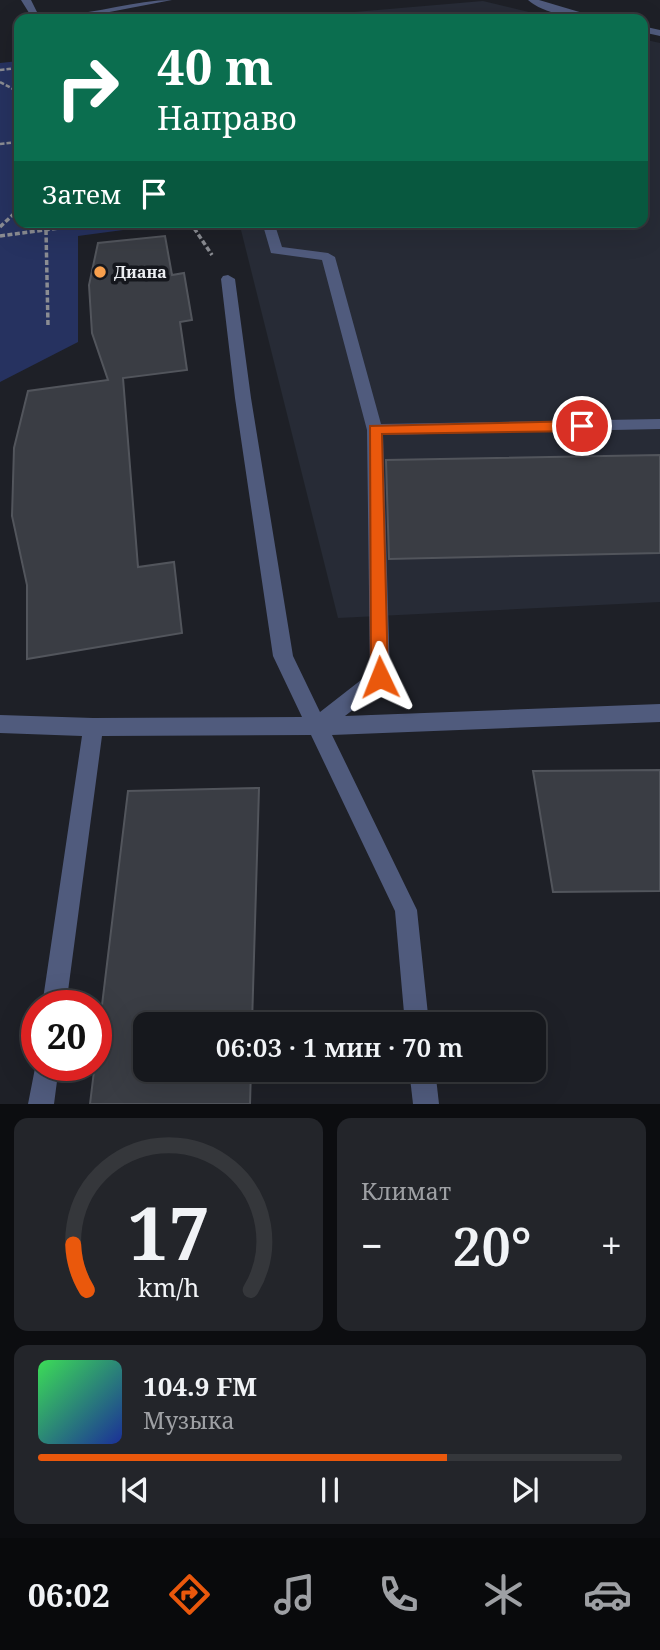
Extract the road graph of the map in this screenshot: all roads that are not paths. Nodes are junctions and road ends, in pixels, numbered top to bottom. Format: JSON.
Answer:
{"nodes":[{"id":1,"x":167,"y":0,"type":"edge"},
{"id":2,"x":533,"y":0,"type":"edge"},
{"id":3,"x":87,"y":14,"type":"edge"},
{"id":4,"x":576,"y":14,"type":"edge"},
{"id":5,"x":270,"y":228,"type":"edge"},
{"id":6,"x":228,"y":279,"type":"road end"},
{"id":7,"x":660,"y":424,"type":"edge"},
{"id":8,"x":375,"y":429,"type":"junction"},
{"id":9,"x":660,"y":713,"type":"edge"},
{"id":10,"x":0,"y":724,"type":"edge"},
{"id":11,"x":317,"y":726,"type":"junction"},
{"id":12,"x":93,"y":727,"type":"junction"},
{"id":13,"x":56,"y":990,"type":"edge"},
{"id":14,"x":416,"y":1012,"type":"edge"},
{"id":15,"x":44,"y":1081,"type":"edge"},
{"id":16,"x":423,"y":1082,"type":"edge"},
{"id":17,"x":41,"y":1104,"type":"edge"},
{"id":18,"x":426,"y":1104,"type":"edge"}],
"edges":[{"from":1,"to":3,"type":"lane"},
{"from":2,"to":4,"type":"lane"},
{"from":5,"to":8,"type":"lane"},
{"from":6,"to":11,"type":"lane"},
{"from":7,"to":8,"type":"lane"},
{"from":8,"to":11,"type":"lane"},
{"from":9,"to":11,"type":"lane"},
{"from":10,"to":12,"type":"lane"},
{"from":11,"to":12,"type":"lane"},
{"from":11,"to":14,"type":"lane"},
{"from":12,"to":13,"type":"lane"},
{"from":15,"to":17,"type":"lane"},
{"from":16,"to":18,"type":"lane"}]}
